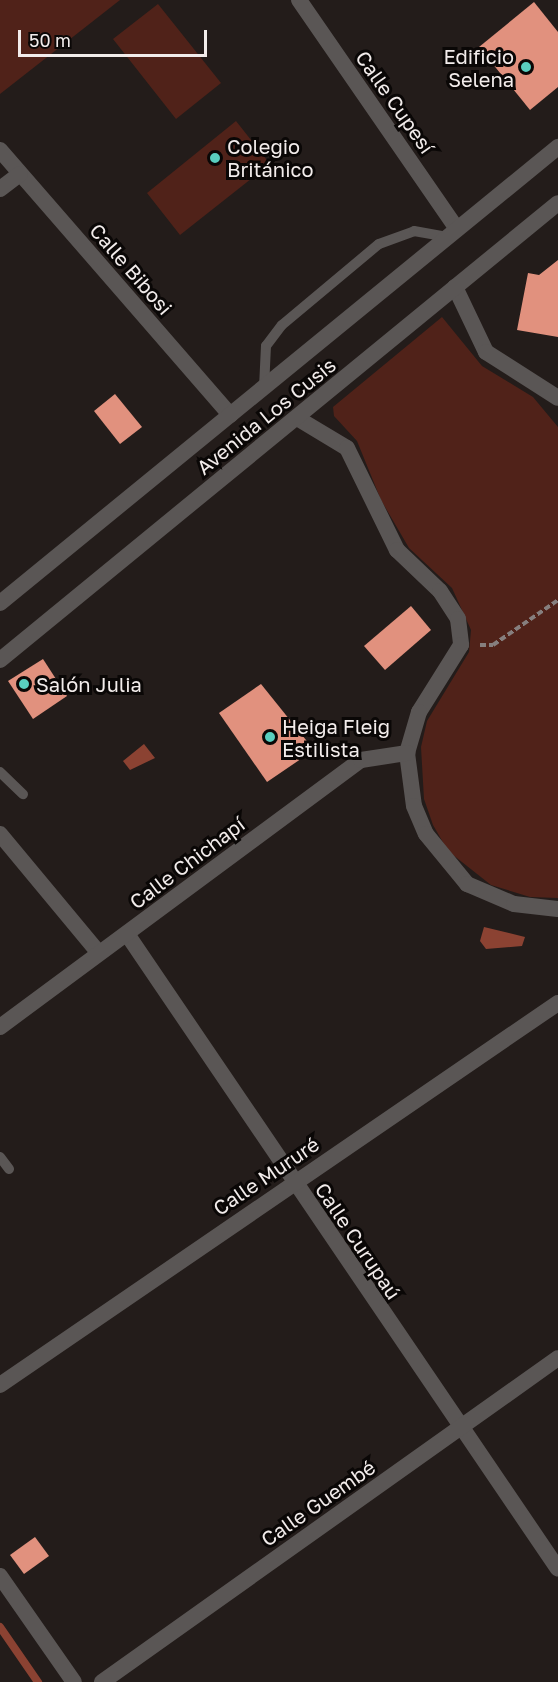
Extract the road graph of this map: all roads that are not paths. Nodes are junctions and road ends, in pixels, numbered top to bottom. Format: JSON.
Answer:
{"nodes":[{"id":1,"x":298,"y":0,"type":"edge"},
{"id":2,"x":558,"y":147,"type":"edge"},
{"id":3,"x":0,"y":150,"type":"edge"},
{"id":4,"x":20,"y":174,"type":"junction"},
{"id":5,"x":0,"y":189,"type":"edge"},
{"id":6,"x":558,"y":203,"type":"edge"},
{"id":7,"x":453,"y":233,"type":"junction"},
{"id":8,"x":455,"y":288,"type":"junction"},
{"id":9,"x":264,"y":388,"type":"junction"},
{"id":10,"x":558,"y":398,"type":"edge"},
{"id":11,"x":230,"y":416,"type":"junction"},
{"id":12,"x":297,"y":418,"type":"junction"},
{"id":13,"x":0,"y":603,"type":"edge"},
{"id":14,"x":0,"y":660,"type":"edge"},
{"id":15,"x":407,"y":753,"type":"junction"},
{"id":16,"x":0,"y":772,"type":"edge"},
{"id":17,"x":23,"y":794,"type":"dead end"},
{"id":18,"x":0,"y":834,"type":"edge"},
{"id":19,"x":558,"y":909,"type":"edge"},
{"id":20,"x":126,"y":934,"type":"junction"},
{"id":21,"x":98,"y":952,"type":"junction"},
{"id":22,"x":558,"y":1003,"type":"edge"},
{"id":23,"x":0,"y":1027,"type":"edge"},
{"id":24,"x":0,"y":1157,"type":"edge"},
{"id":25,"x":9,"y":1169,"type":"dead end"},
{"id":26,"x":293,"y":1182,"type":"junction"},
{"id":27,"x":558,"y":1358,"type":"edge"},
{"id":28,"x":0,"y":1385,"type":"edge"},
{"id":29,"x":459,"y":1428,"type":"junction"},
{"id":30,"x":558,"y":1569,"type":"edge"},
{"id":31,"x":0,"y":1576,"type":"edge"},
{"id":32,"x":74,"y":1682,"type":"edge"},
{"id":33,"x":102,"y":1682,"type":"edge"}],
"edges":[{"from":1,"to":7,"type":"street","name":"Calle Cupesí"},
{"from":2,"to":7,"type":"street","name":"Avenida Los Cusis"},
{"from":3,"to":4,"type":"street","name":"Calle Bibosi"},
{"from":4,"to":5,"type":"street"},
{"from":4,"to":11,"type":"street","name":"Calle Bibosi"},
{"from":6,"to":8,"type":"street","name":"Avenida Los Cusis"},
{"from":7,"to":9,"type":"street","name":"Avenida Los Cusis"},
{"from":7,"to":9,"type":"lane"},
{"from":8,"to":10,"type":"street"},
{"from":8,"to":12,"type":"street","name":"Avenida Los Cusis"},
{"from":9,"to":11,"type":"street","name":"Avenida Los Cusis"},
{"from":11,"to":13,"type":"street","name":"Avenida Los Cusis"},
{"from":12,"to":14,"type":"street","name":"Avenida Los Cusis"},
{"from":12,"to":15,"type":"street"},
{"from":15,"to":19,"type":"street"},
{"from":15,"to":20,"type":"street","name":"Calle Chichapí"},
{"from":16,"to":17,"type":"lane"},
{"from":18,"to":21,"type":"street"},
{"from":20,"to":21,"type":"street","name":"Calle Chichapí"},
{"from":20,"to":26,"type":"street","name":"Calle Curupaú"},
{"from":21,"to":23,"type":"street","name":"Calle Chichapí"},
{"from":22,"to":26,"type":"street","name":"Calle Mururé"},
{"from":24,"to":25,"type":"lane"},
{"from":26,"to":28,"type":"street","name":"Calle Mururé"},
{"from":26,"to":29,"type":"street","name":"Calle Curupaú"},
{"from":27,"to":29,"type":"street","name":"Calle Guembé"},
{"from":29,"to":30,"type":"street","name":"Calle Curupaú"},
{"from":29,"to":33,"type":"street","name":"Calle Guembé"},
{"from":31,"to":32,"type":"street"}]}
